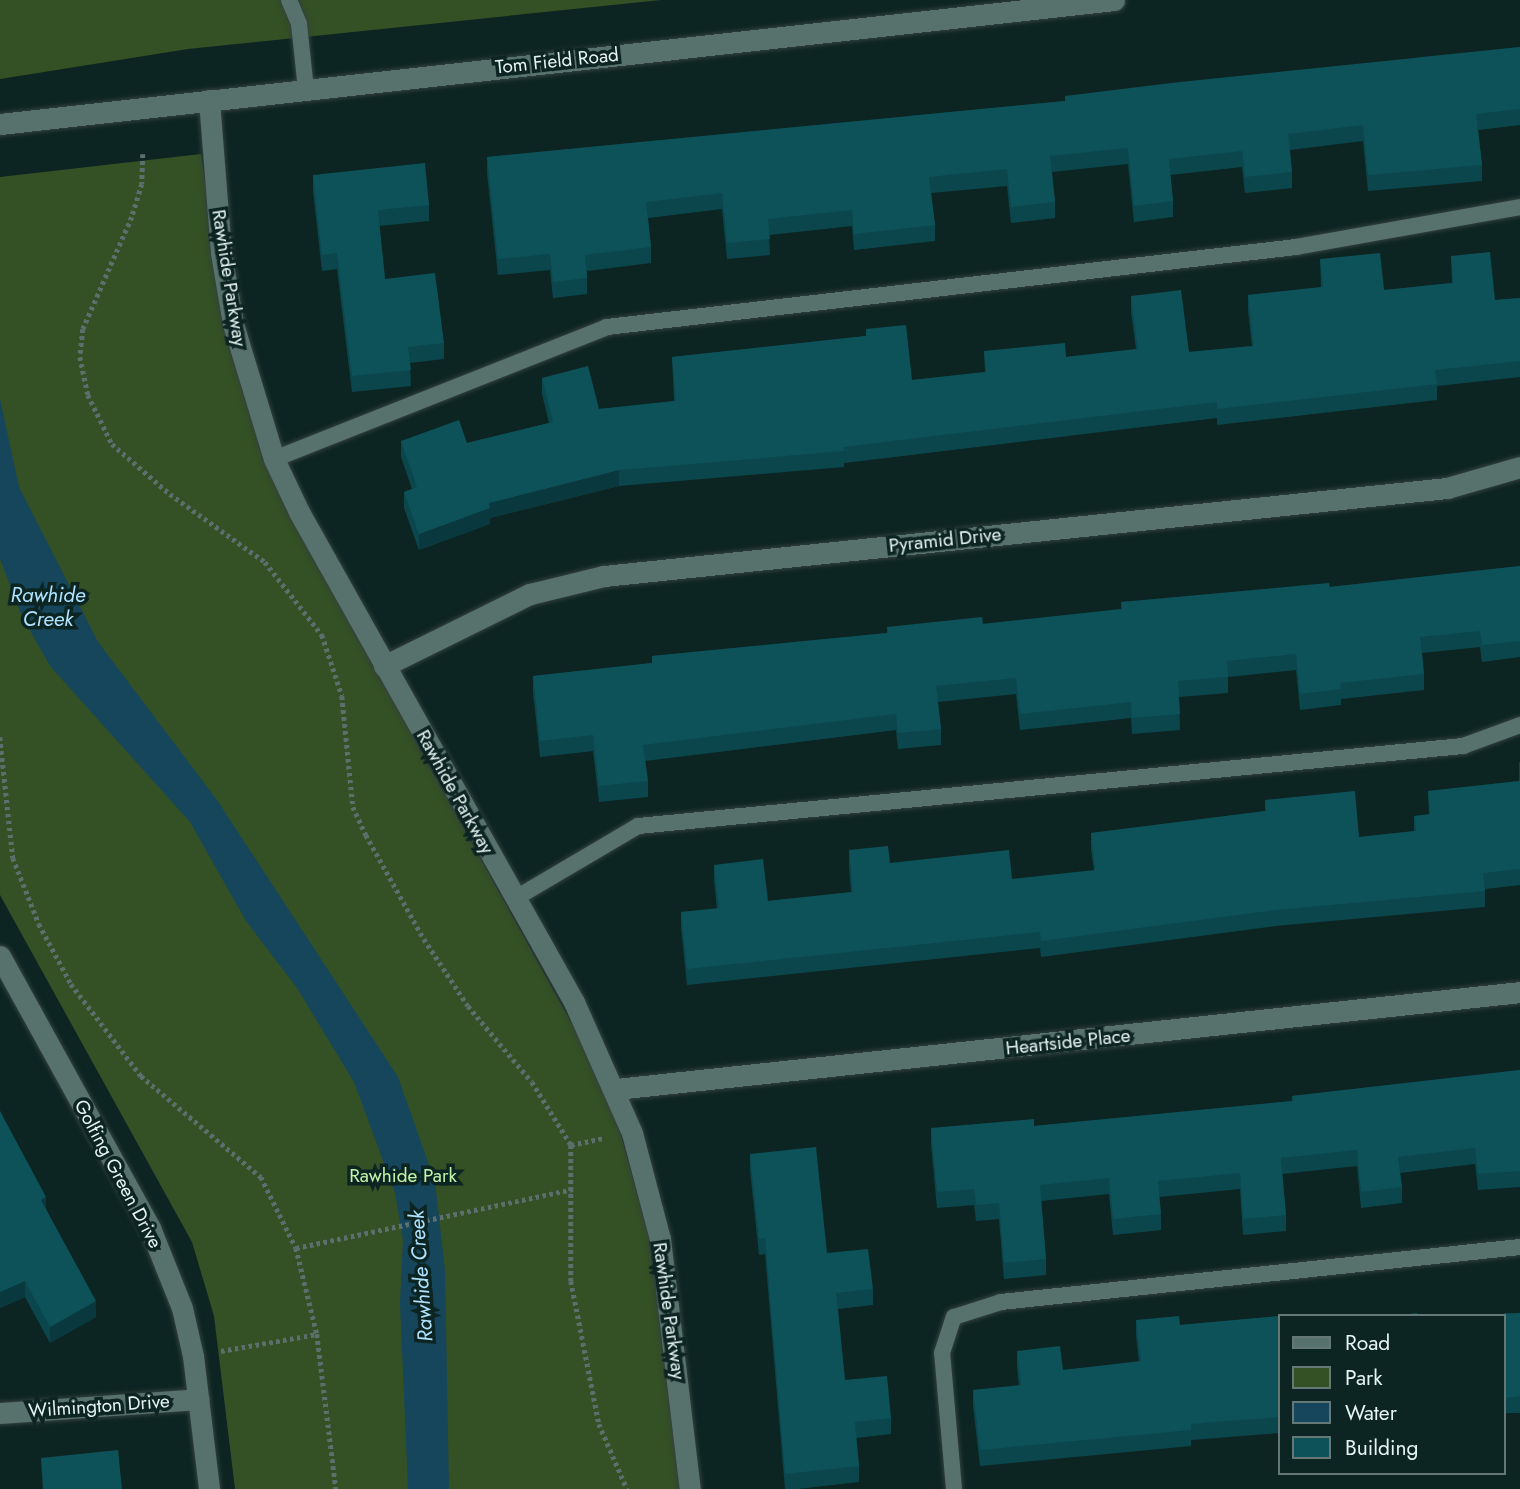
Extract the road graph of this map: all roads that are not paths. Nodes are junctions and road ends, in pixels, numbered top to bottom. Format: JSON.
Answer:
{"nodes":[{"id":1,"x":289,"y":0,"type":"edge"},
{"id":2,"x":1114,"y":0,"type":"edge"},
{"id":3,"x":306,"y":89,"type":"junction"},
{"id":4,"x":209,"y":100,"type":"junction"},
{"id":5,"x":0,"y":124,"type":"edge"},
{"id":6,"x":1520,"y":207,"type":"edge"},
{"id":7,"x":274,"y":459,"type":"junction"},
{"id":8,"x":1520,"y":467,"type":"edge"},
{"id":9,"x":384,"y":666,"type":"junction"},
{"id":10,"x":1520,"y":725,"type":"edge"},
{"id":11,"x":514,"y":899,"type":"junction"},
{"id":12,"x":0,"y":956,"type":"edge"},
{"id":13,"x":1520,"y":992,"type":"edge"},
{"id":14,"x":616,"y":1089,"type":"junction"},
{"id":15,"x":1520,"y":1247,"type":"edge"},
{"id":16,"x":199,"y":1399,"type":"junction"},
{"id":17,"x":0,"y":1413,"type":"edge"},
{"id":18,"x":209,"y":1489,"type":"edge"},
{"id":19,"x":690,"y":1489,"type":"edge"},
{"id":20,"x":954,"y":1489,"type":"edge"}],
"edges":[{"from":1,"to":3,"type":"lane"},
{"from":2,"to":3,"type":"street","name":"Tom Field Road"},
{"from":3,"to":4,"type":"street","name":"Tom Field Road"},
{"from":4,"to":5,"type":"street","name":"Tom Field Road"},
{"from":4,"to":7,"type":"street","name":"Rawhide Parkway"},
{"from":6,"to":7,"type":"lane"},
{"from":7,"to":9,"type":"street","name":"Rawhide Parkway"},
{"from":8,"to":9,"type":"street","name":"Pyramid Drive"},
{"from":9,"to":11,"type":"street","name":"Rawhide Parkway"},
{"from":10,"to":11,"type":"lane"},
{"from":11,"to":14,"type":"street","name":"Rawhide Parkway"},
{"from":12,"to":16,"type":"street","name":"Golfing Green Drive"},
{"from":13,"to":14,"type":"street","name":"Heartside Place"},
{"from":14,"to":19,"type":"street","name":"Rawhide Parkway"},
{"from":15,"to":20,"type":"lane"},
{"from":16,"to":17,"type":"street","name":"Wilmington Drive"},
{"from":16,"to":18,"type":"street","name":"Golfing Green Drive"}]}
